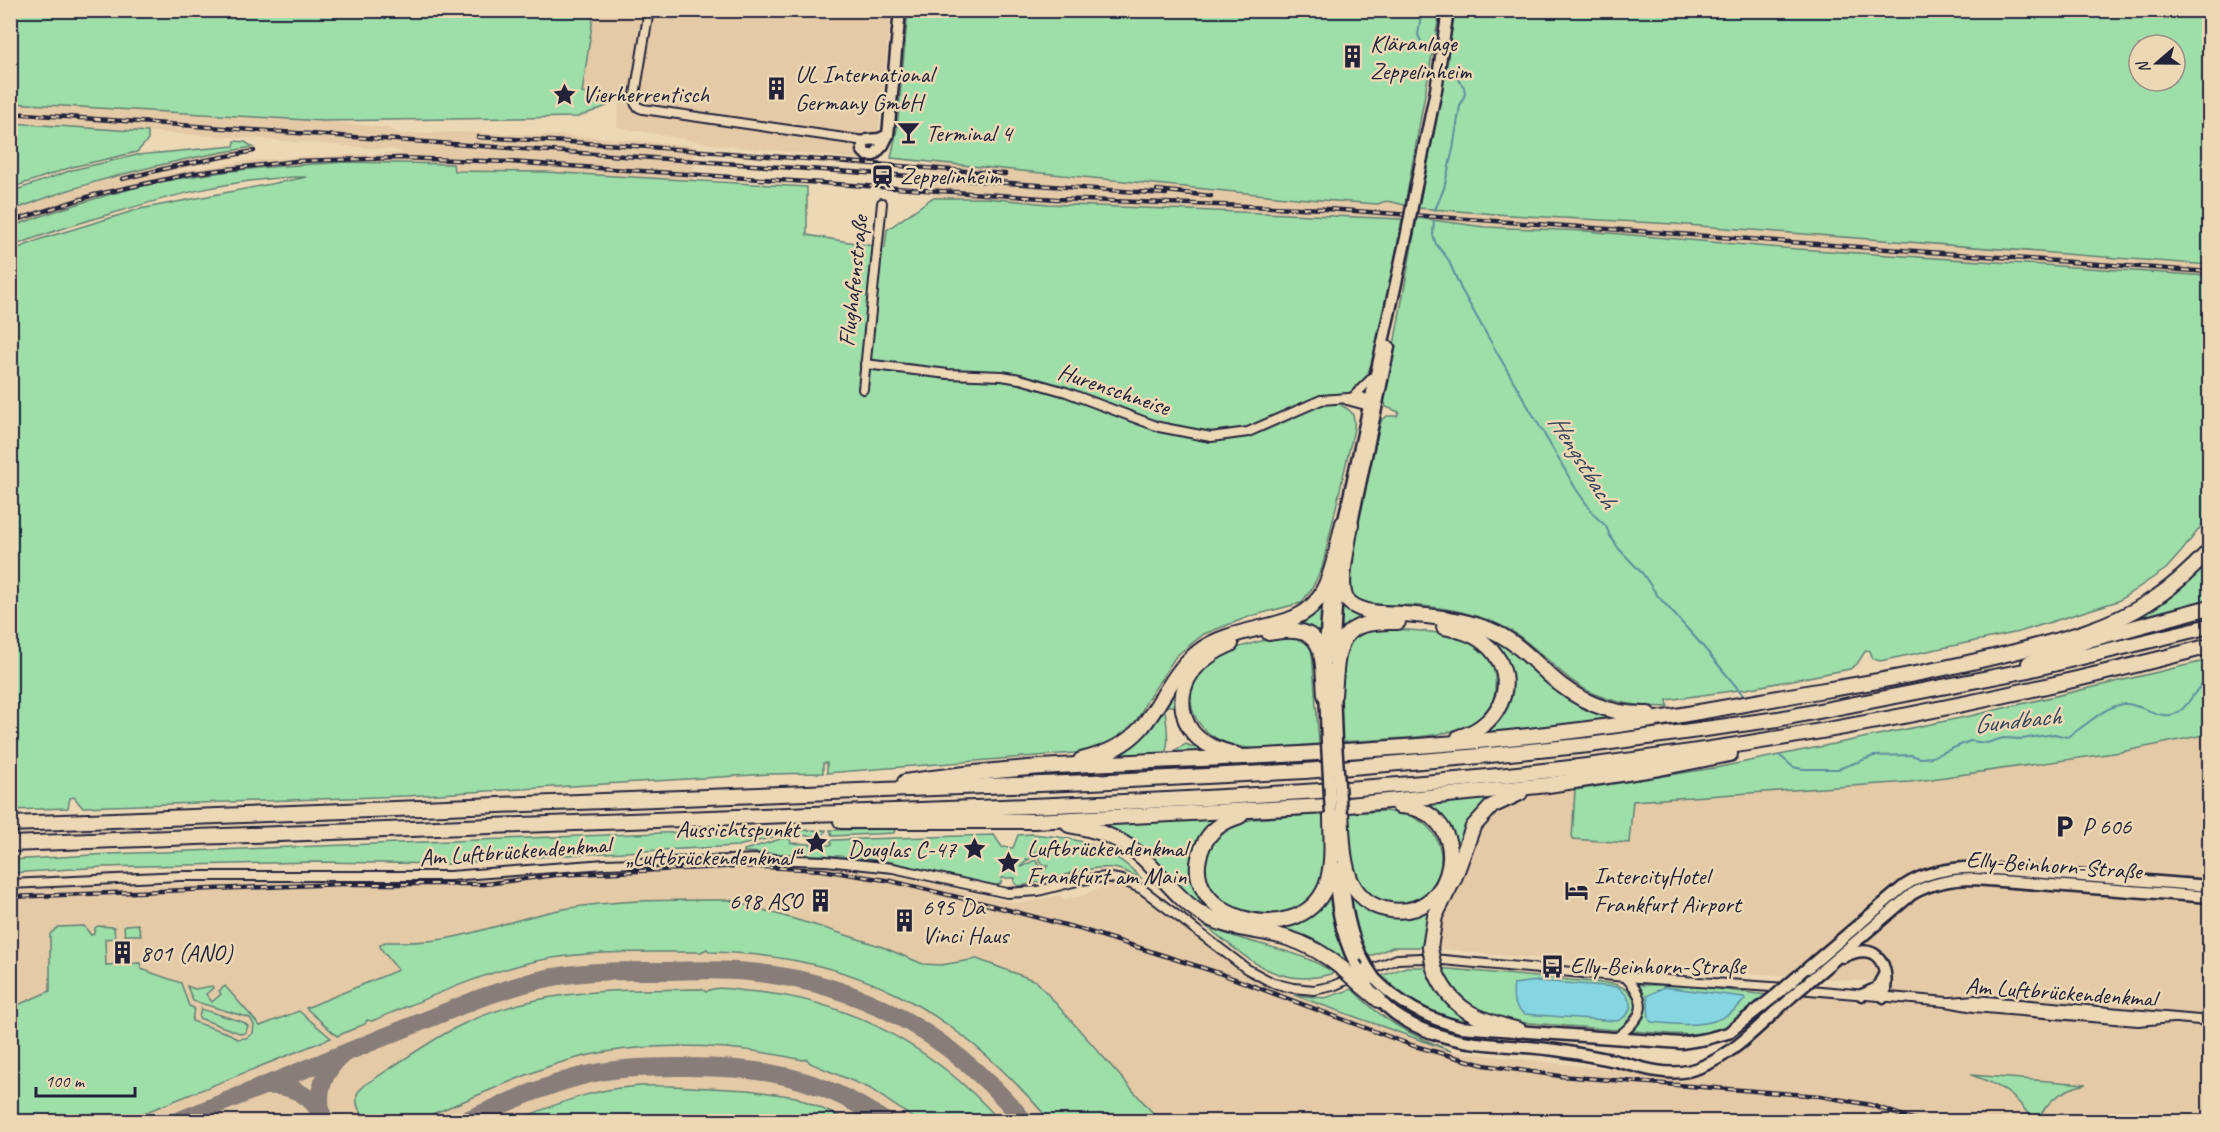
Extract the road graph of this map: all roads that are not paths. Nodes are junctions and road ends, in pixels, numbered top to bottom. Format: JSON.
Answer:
{"nodes":[{"id":1,"x":650,"y":10,"type":"edge"},
{"id":2,"x":900,"y":10,"type":"edge"},
{"id":3,"x":1448,"y":10,"type":"edge"},
{"id":4,"x":888,"y":133,"type":"junction"},
{"id":5,"x":865,"y":141,"type":"junction"},
{"id":6,"x":882,"y":203,"type":"dead end"},
{"id":7,"x":1394,"y":299,"type":"junction"},
{"id":8,"x":865,"y":364,"type":"junction"},
{"id":9,"x":1375,"y":375,"type":"junction"},
{"id":10,"x":862,"y":389,"type":"dead end"},
{"id":11,"x":1353,"y":397,"type":"junction"},
{"id":12,"x":1343,"y":399,"type":"junction"},
{"id":13,"x":1371,"y":405,"type":"junction"},
{"id":14,"x":1347,"y":523,"type":"junction"},
{"id":15,"x":2210,"y":550,"type":"edge"},
{"id":16,"x":2210,"y":608,"type":"edge"},
{"id":17,"x":2210,"y":626,"type":"edge"},
{"id":18,"x":2125,"y":629,"type":"junction"},
{"id":19,"x":2071,"y":637,"type":"junction"},
{"id":20,"x":2210,"y":646,"type":"edge"},
{"id":21,"x":1985,"y":680,"type":"junction"},
{"id":22,"x":1329,"y":695,"type":"junction"},
{"id":23,"x":1683,"y":714,"type":"junction"},
{"id":24,"x":1780,"y":738,"type":"junction"},
{"id":25,"x":1431,"y":744,"type":"junction"},
{"id":26,"x":1247,"y":758,"type":"junction"},
{"id":27,"x":1020,"y":770,"type":"junction"},
{"id":28,"x":1548,"y":785,"type":"junction"},
{"id":29,"x":829,"y":793,"type":"junction"},
{"id":30,"x":1272,"y":810,"type":"junction"},
{"id":31,"x":1340,"y":811,"type":"junction"},
{"id":32,"x":785,"y":815,"type":"junction"},
{"id":33,"x":1034,"y":821,"type":"junction"},
{"id":34,"x":10,"y":824,"type":"edge"},
{"id":35,"x":10,"y":844,"type":"edge"},
{"id":36,"x":10,"y":884,"type":"edge"},
{"id":37,"x":2210,"y":886,"type":"edge"},
{"id":38,"x":2210,"y":897,"type":"edge"},
{"id":39,"x":1832,"y":963,"type":"junction"},
{"id":40,"x":1354,"y":964,"type":"junction"},
{"id":41,"x":1885,"y":969,"type":"junction"},
{"id":42,"x":1625,"y":977,"type":"junction"},
{"id":43,"x":1368,"y":982,"type":"junction"},
{"id":44,"x":1862,"y":995,"type":"junction"},
{"id":45,"x":1884,"y":997,"type":"junction"},
{"id":46,"x":1379,"y":1000,"type":"joint"},
{"id":47,"x":2210,"y":1021,"type":"edge"},
{"id":48,"x":1519,"y":1030,"type":"junction"},
{"id":49,"x":1616,"y":1038,"type":"junction"}],
"edges":[{"from":1,"to":5,"type":"street"},
{"from":2,"to":4,"type":"street"},
{"from":3,"to":7,"type":"street","bridge":true},
{"from":4,"to":5,"type":"street"},
{"from":4,"to":5,"type":"street"},
{"from":6,"to":8,"type":"street","name":"Flughafenstraße"},
{"from":7,"to":9,"type":"street"},
{"from":7,"to":13,"type":"street"},
{"from":8,"to":10,"type":"street","name":"Flughafenstraße"},
{"from":8,"to":12,"type":"street","name":"Hurenschneise"},
{"from":9,"to":11,"type":"street"},
{"from":9,"to":13,"type":"street"},
{"from":11,"to":12,"type":"street","name":"Hurenschneise"},
{"from":11,"to":13,"type":"street","name":"Hurenschneise"},
{"from":12,"to":13,"type":"street","name":"Hurenschneise"},
{"from":13,"to":14,"type":"street","name":"Elly-Beinhorn-Straße"},
{"from":14,"to":22,"type":"street","name":"Elly-Beinhorn-Straße"},
{"from":14,"to":23,"type":"highway"},
{"from":14,"to":27,"type":"highway"},
{"from":15,"to":19,"type":"highway"},
{"from":16,"to":18,"type":"highway"},
{"from":17,"to":21,"type":"highway"},
{"from":18,"to":19,"type":"highway"},
{"from":18,"to":21,"type":"highway"},
{"from":19,"to":23,"type":"highway"},
{"from":20,"to":24,"type":"highway"},
{"from":21,"to":29,"type":"highway"},
{"from":22,"to":25,"type":"highway"},
{"from":22,"to":26,"type":"highway"},
{"from":22,"to":31,"type":"street","name":"Elly-Beinhorn-Straße","bridge":true},
{"from":23,"to":25,"type":"highway"},
{"from":24,"to":28,"type":"highway"},
{"from":24,"to":32,"type":"highway"},
{"from":25,"to":26,"type":"highway"},
{"from":26,"to":27,"type":"highway"},
{"from":27,"to":29,"type":"highway"},
{"from":28,"to":31,"type":"highway"},
{"from":28,"to":48,"type":"highway","bridge":true},
{"from":29,"to":34,"type":"highway"},
{"from":30,"to":31,"type":"highway"},
{"from":30,"to":31,"type":"highway"},
{"from":30,"to":33,"type":"highway"},
{"from":31,"to":31,"type":"highway"},
{"from":31,"to":40,"type":"street","name":"Elly-Beinhorn-Straße"},
{"from":32,"to":33,"type":"highway"},
{"from":32,"to":35,"type":"highway"},
{"from":33,"to":40,"type":"highway"},
{"from":36,"to":42,"type":"street","name":"Am Luftbrückendenkmal"},
{"from":37,"to":49,"type":"street","name":"Elly-Beinhorn-Straße","bridge":true},
{"from":38,"to":39,"type":"street","name":"Elly-Beinhorn-Straße"},
{"from":39,"to":41,"type":"street"},
{"from":39,"to":46,"type":"street","name":"Elly-Beinhorn-Straße","bridge":true},
{"from":40,"to":43,"type":"highway","bridge":true},
{"from":40,"to":43,"type":"street","name":"Elly-Beinhorn-Straße","bridge":true},
{"from":41,"to":44,"type":"street"},
{"from":41,"to":45,"type":"street"},
{"from":42,"to":44,"type":"street","name":"Am Luftbrückendenkmal"},
{"from":42,"to":49,"type":"street"},
{"from":43,"to":46,"type":"highway"},
{"from":43,"to":48,"type":"street","name":"Elly-Beinhorn-Straße"},
{"from":44,"to":45,"type":"street","name":"Am Luftbrückendenkmal"},
{"from":45,"to":47,"type":"street","name":"Am Luftbrückendenkmal"},
{"from":48,"to":49,"type":"street","name":"Elly-Beinhorn-Straße"}]}
